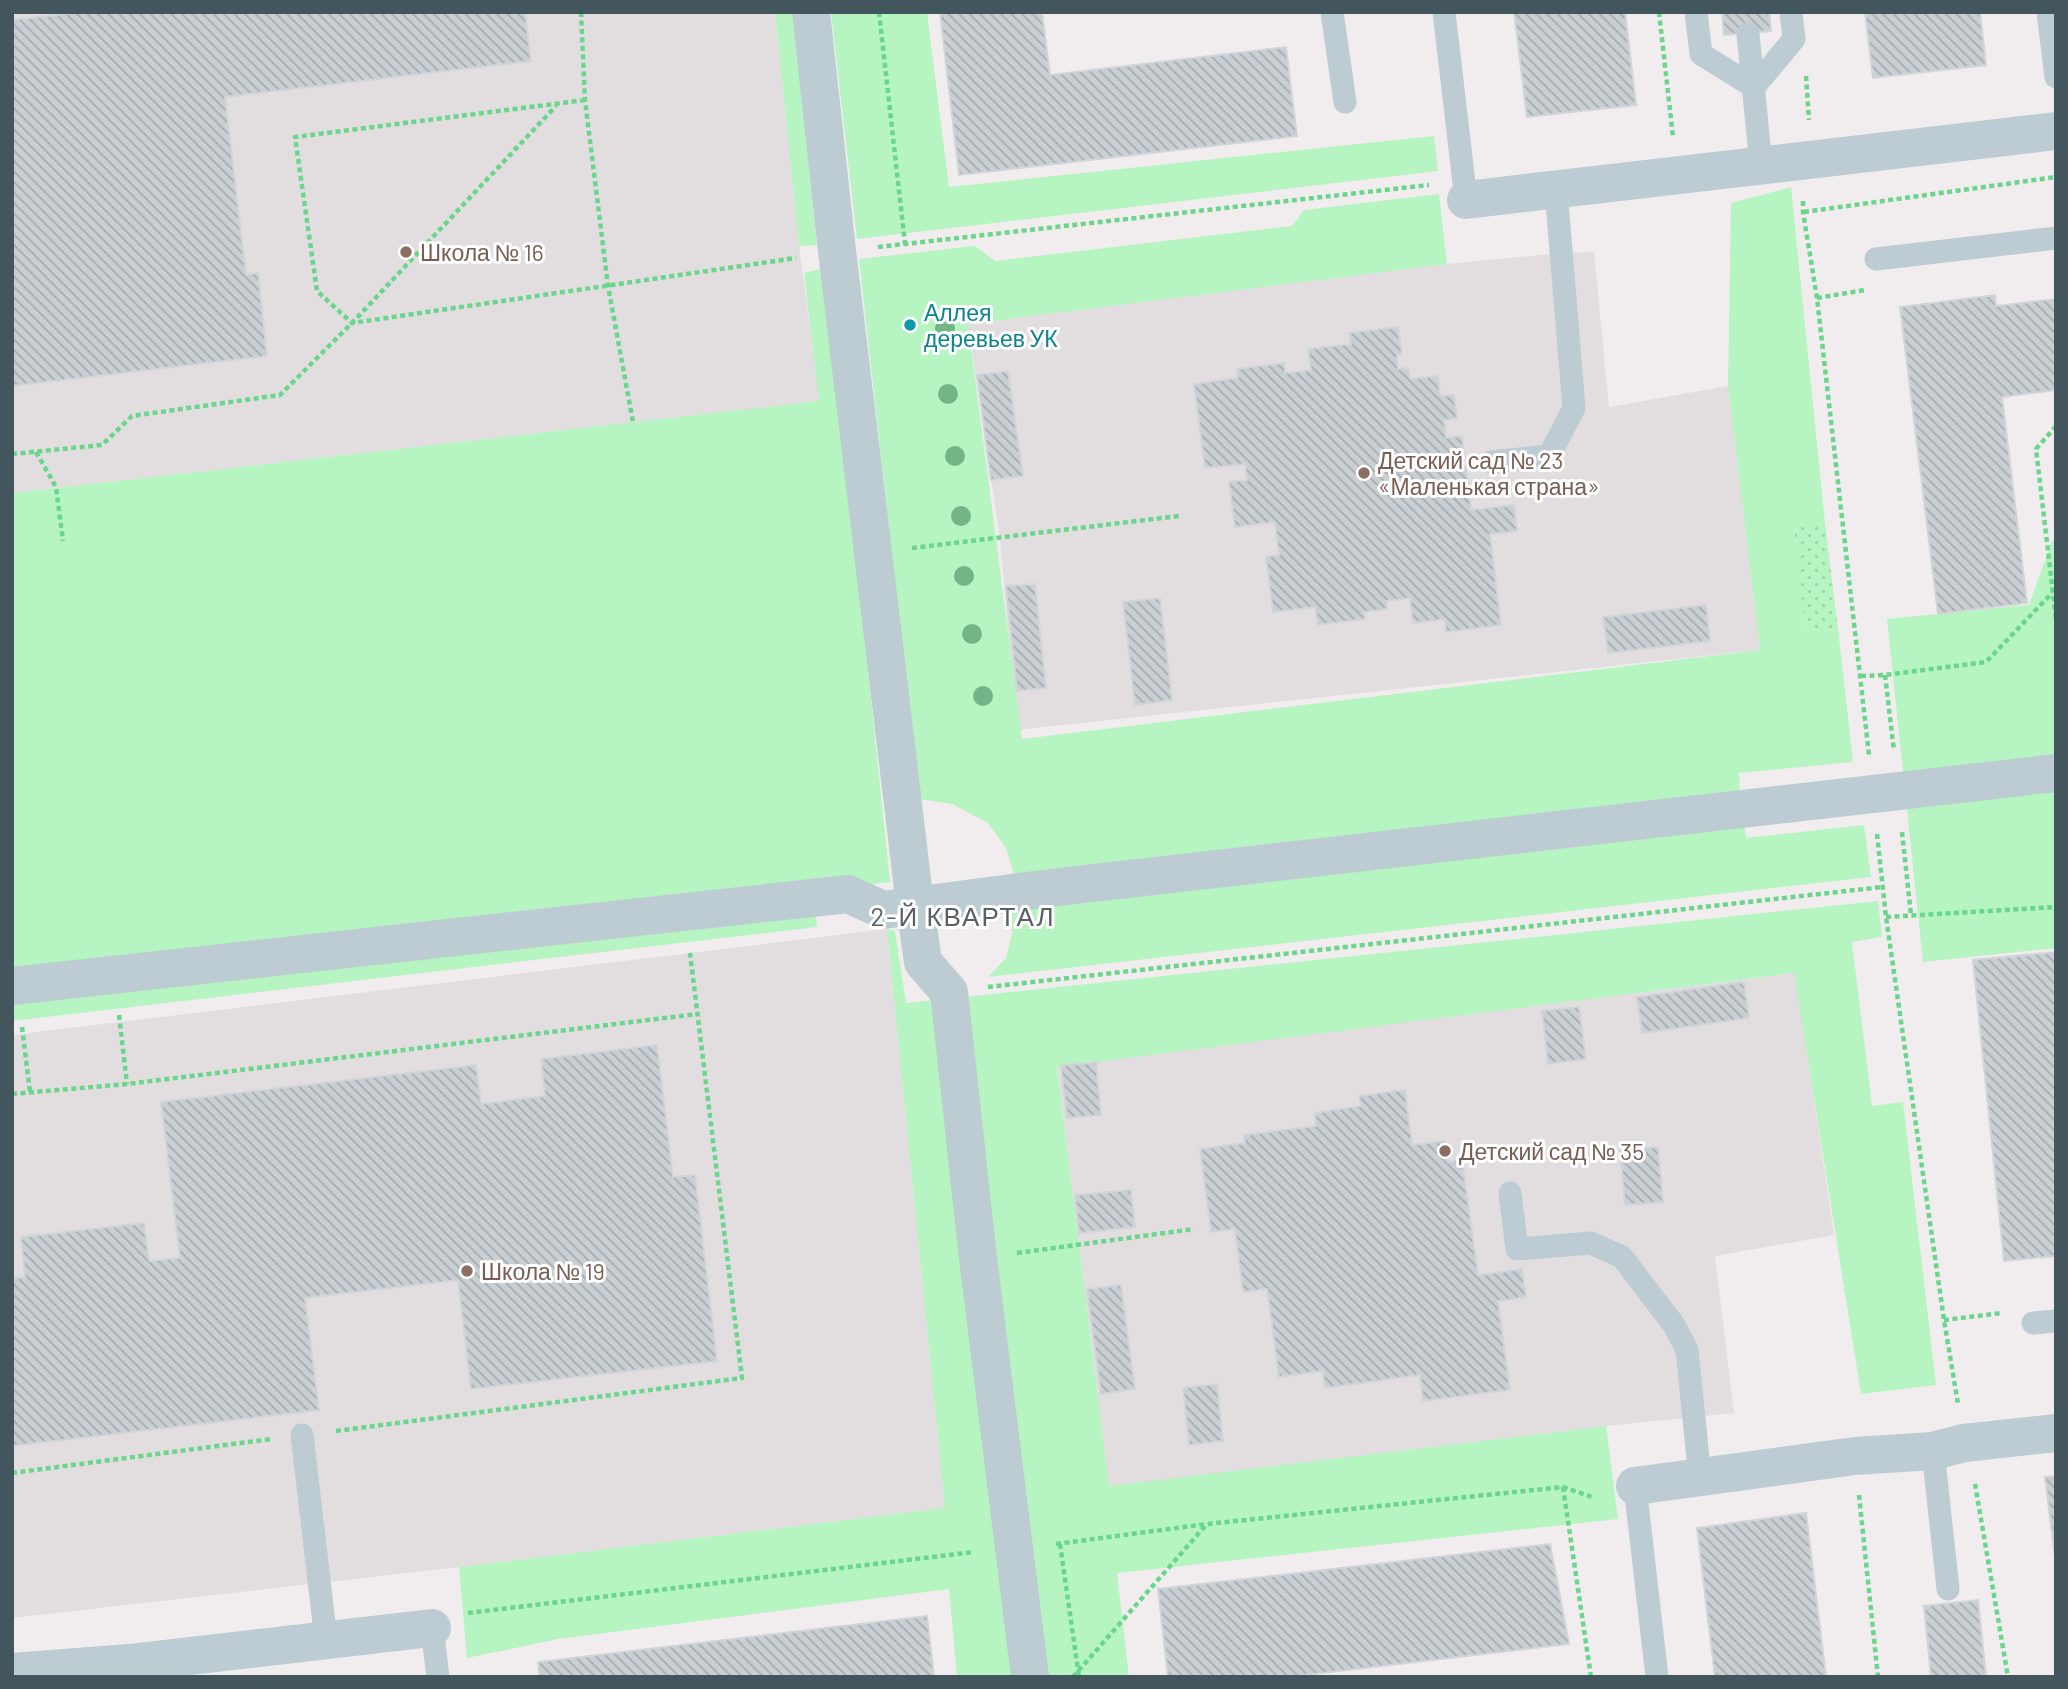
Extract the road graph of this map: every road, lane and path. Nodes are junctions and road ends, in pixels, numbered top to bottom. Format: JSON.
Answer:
{"nodes":[{"id":1,"x":580,"y":12,"type":"edge"},
{"id":2,"x":811,"y":12,"type":"edge"},
{"id":3,"x":878,"y":12,"type":"edge"},
{"id":4,"x":1332,"y":12,"type":"edge"},
{"id":5,"x":1444,"y":12,"type":"edge"},
{"id":6,"x":1659,"y":12,"type":"edge"},
{"id":7,"x":1696,"y":12,"type":"edge"},
{"id":8,"x":1791,"y":12,"type":"edge"},
{"id":9,"x":2048,"y":12,"type":"edge"},
{"id":10,"x":1748,"y":34,"type":"dead end"},
{"id":11,"x":1805,"y":65,"type":"dead end"},
{"id":12,"x":2056,"y":77,"type":"edge"},
{"id":13,"x":1754,"y":87,"type":"junction"},
{"id":14,"x":585,"y":100,"type":"junction"},
{"id":15,"x":1345,"y":102,"type":"dead end"},
{"id":16,"x":558,"y":104,"type":"junction"},
{"id":17,"x":2056,"y":131,"type":"edge"},
{"id":18,"x":1675,"y":149,"type":"dead end"},
{"id":19,"x":1804,"y":160,"type":"junction"},
{"id":20,"x":1761,"y":165,"type":"junction"},
{"id":21,"x":2056,"y":177,"type":"edge"},
{"id":22,"x":1556,"y":190,"type":"junction"},
{"id":23,"x":1466,"y":200,"type":"joint"},
{"id":24,"x":1803,"y":212,"type":"junction"},
{"id":25,"x":2056,"y":238,"type":"edge"},
{"id":26,"x":905,"y":244,"type":"dead end"},
{"id":27,"x":837,"y":251,"type":"junction"},
{"id":28,"x":1876,"y":259,"type":"dead end"},
{"id":29,"x":608,"y":286,"type":"junction"},
{"id":30,"x":352,"y":323,"type":"junction"},
{"id":31,"x":633,"y":422,"type":"dead end"},
{"id":32,"x":2056,"y":426,"type":"edge"},
{"id":33,"x":36,"y":452,"type":"junction"},
{"id":34,"x":12,"y":454,"type":"edge"},
{"id":35,"x":1491,"y":462,"type":"dead end"},
{"id":36,"x":1179,"y":516,"type":"dead end"},
{"id":37,"x":2056,"y":536,"type":"edge"},
{"id":38,"x":2046,"y":537,"type":"junction"},
{"id":39,"x":63,"y":541,"type":"dead end"},
{"id":40,"x":873,"y":553,"type":"junction"},
{"id":41,"x":2052,"y":593,"type":"junction"},
{"id":42,"x":2056,"y":619,"type":"edge"},
{"id":43,"x":1861,"y":676,"type":"junction"},
{"id":44,"x":2056,"y":773,"type":"edge"},
{"id":45,"x":1873,"y":793,"type":"junction"},
{"id":46,"x":1882,"y":887,"type":"junction"},
{"id":47,"x":915,"y":905,"type":"junction"},
{"id":48,"x":2056,"y":907,"type":"edge"},
{"id":49,"x":685,"y":912,"type":"junction"},
{"id":50,"x":1886,"y":917,"type":"junction"},
{"id":51,"x":12,"y":986,"type":"edge"},
{"id":52,"x":949,"y":992,"type":"junction"},
{"id":53,"x":697,"y":1014,"type":"junction"},
{"id":54,"x":22,"y":1026,"type":"dead end"},
{"id":55,"x":30,"y":1092,"type":"junction"},
{"id":56,"x":12,"y":1094,"type":"edge"},
{"id":57,"x":1510,"y":1193,"type":"dead end"},
{"id":58,"x":1194,"y":1229,"type":"dead end"},
{"id":59,"x":978,"y":1258,"type":"junction"},
{"id":60,"x":2056,"y":1321,"type":"edge"},
{"id":61,"x":2033,"y":1323,"type":"dead end"},
{"id":62,"x":2056,"y":1433,"type":"edge"},
{"id":63,"x":302,"y":1435,"type":"junction"},
{"id":64,"x":1948,"y":1447,"type":"junction"},
{"id":65,"x":1854,"y":1456,"type":"junction"},
{"id":66,"x":12,"y":1473,"type":"edge"},
{"id":67,"x":1700,"y":1478,"type":"junction"},
{"id":68,"x":1635,"y":1486,"type":"joint"},
{"id":69,"x":1563,"y":1487,"type":"dead end"},
{"id":70,"x":1208,"y":1524,"type":"dead end"},
{"id":71,"x":1059,"y":1544,"type":"dead end"},
{"id":72,"x":1948,"y":1589,"type":"dead end"},
{"id":73,"x":432,"y":1628,"type":"joint"},
{"id":74,"x":327,"y":1640,"type":"junction"},
{"id":75,"x":129,"y":1670,"type":"edge"},
{"id":76,"x":12,"y":1672,"type":"edge"},
{"id":77,"x":1078,"y":1674,"type":"edge"},
{"id":78,"x":438,"y":1677,"type":"edge"},
{"id":79,"x":1030,"y":1677,"type":"edge"},
{"id":80,"x":1073,"y":1677,"type":"edge"},
{"id":81,"x":1591,"y":1677,"type":"edge"},
{"id":82,"x":1657,"y":1677,"type":"edge"},
{"id":83,"x":1878,"y":1677,"type":"edge"},
{"id":84,"x":2008,"y":1677,"type":"edge"}],
"edges":[{"from":1,"to":14,"type":"path"},
{"from":2,"to":27,"type":"street"},
{"from":3,"to":26,"type":"path"},
{"from":4,"to":15,"type":"lane"},
{"from":5,"to":23,"type":"lane"},
{"from":6,"to":18,"type":"path"},
{"from":7,"to":13,"type":"lane"},
{"from":8,"to":13,"type":"lane"},
{"from":9,"to":12,"type":"lane"},
{"from":10,"to":13,"type":"lane"},
{"from":11,"to":19,"type":"path"},
{"from":13,"to":20,"type":"lane"},
{"from":14,"to":16,"type":"path"},
{"from":14,"to":29,"type":"path"},
{"from":16,"to":30,"type":"path"},
{"from":16,"to":30,"type":"path"},
{"from":17,"to":19,"type":"street"},
{"from":19,"to":20,"type":"street"},
{"from":19,"to":24,"type":"path"},
{"from":20,"to":22,"type":"street"},
{"from":21,"to":24,"type":"path"},
{"from":22,"to":23,"type":"street"},
{"from":22,"to":35,"type":"lane"},
{"from":24,"to":43,"type":"path"},
{"from":25,"to":28,"type":"lane"},
{"from":27,"to":29,"type":"path"},
{"from":27,"to":40,"type":"street"},
{"from":29,"to":30,"type":"path"},
{"from":29,"to":31,"type":"path"},
{"from":30,"to":33,"type":"path"},
{"from":32,"to":38,"type":"path"},
{"from":33,"to":34,"type":"path"},
{"from":33,"to":39,"type":"path"},
{"from":36,"to":40,"type":"path"},
{"from":37,"to":38,"type":"path"},
{"from":38,"to":41,"type":"path"},
{"from":40,"to":47,"type":"street"},
{"from":41,"to":42,"type":"path"},
{"from":41,"to":43,"type":"path"},
{"from":43,"to":45,"type":"path"},
{"from":44,"to":45,"type":"street"},
{"from":45,"to":46,"type":"path"},
{"from":45,"to":47,"type":"street"},
{"from":46,"to":50,"type":"path"},
{"from":46,"to":52,"type":"path"},
{"from":47,"to":49,"type":"street"},
{"from":47,"to":52,"type":"street"},
{"from":48,"to":50,"type":"path"},
{"from":49,"to":51,"type":"street"},
{"from":49,"to":53,"type":"path"},
{"from":50,"to":64,"type":"path"},
{"from":52,"to":59,"type":"street"},
{"from":53,"to":55,"type":"path"},
{"from":53,"to":63,"type":"path"},
{"from":54,"to":55,"type":"path"},
{"from":55,"to":56,"type":"path"},
{"from":57,"to":67,"type":"lane"},
{"from":58,"to":59,"type":"path"},
{"from":59,"to":79,"type":"street"},
{"from":60,"to":61,"type":"lane"},
{"from":62,"to":64,"type":"street"},
{"from":63,"to":66,"type":"path"},
{"from":63,"to":74,"type":"lane"},
{"from":64,"to":65,"type":"street"},
{"from":64,"to":72,"type":"lane"},
{"from":64,"to":84,"type":"path"},
{"from":65,"to":67,"type":"street"},
{"from":65,"to":83,"type":"path"},
{"from":67,"to":68,"type":"street"},
{"from":68,"to":82,"type":"lane"},
{"from":69,"to":81,"type":"path"},
{"from":70,"to":77,"type":"path"},
{"from":71,"to":77,"type":"path"},
{"from":73,"to":74,"type":"street"},
{"from":73,"to":78,"type":"lane"},
{"from":74,"to":75,"type":"street"},
{"from":75,"to":76,"type":"street"},
{"from":77,"to":80,"type":"path"}]}
